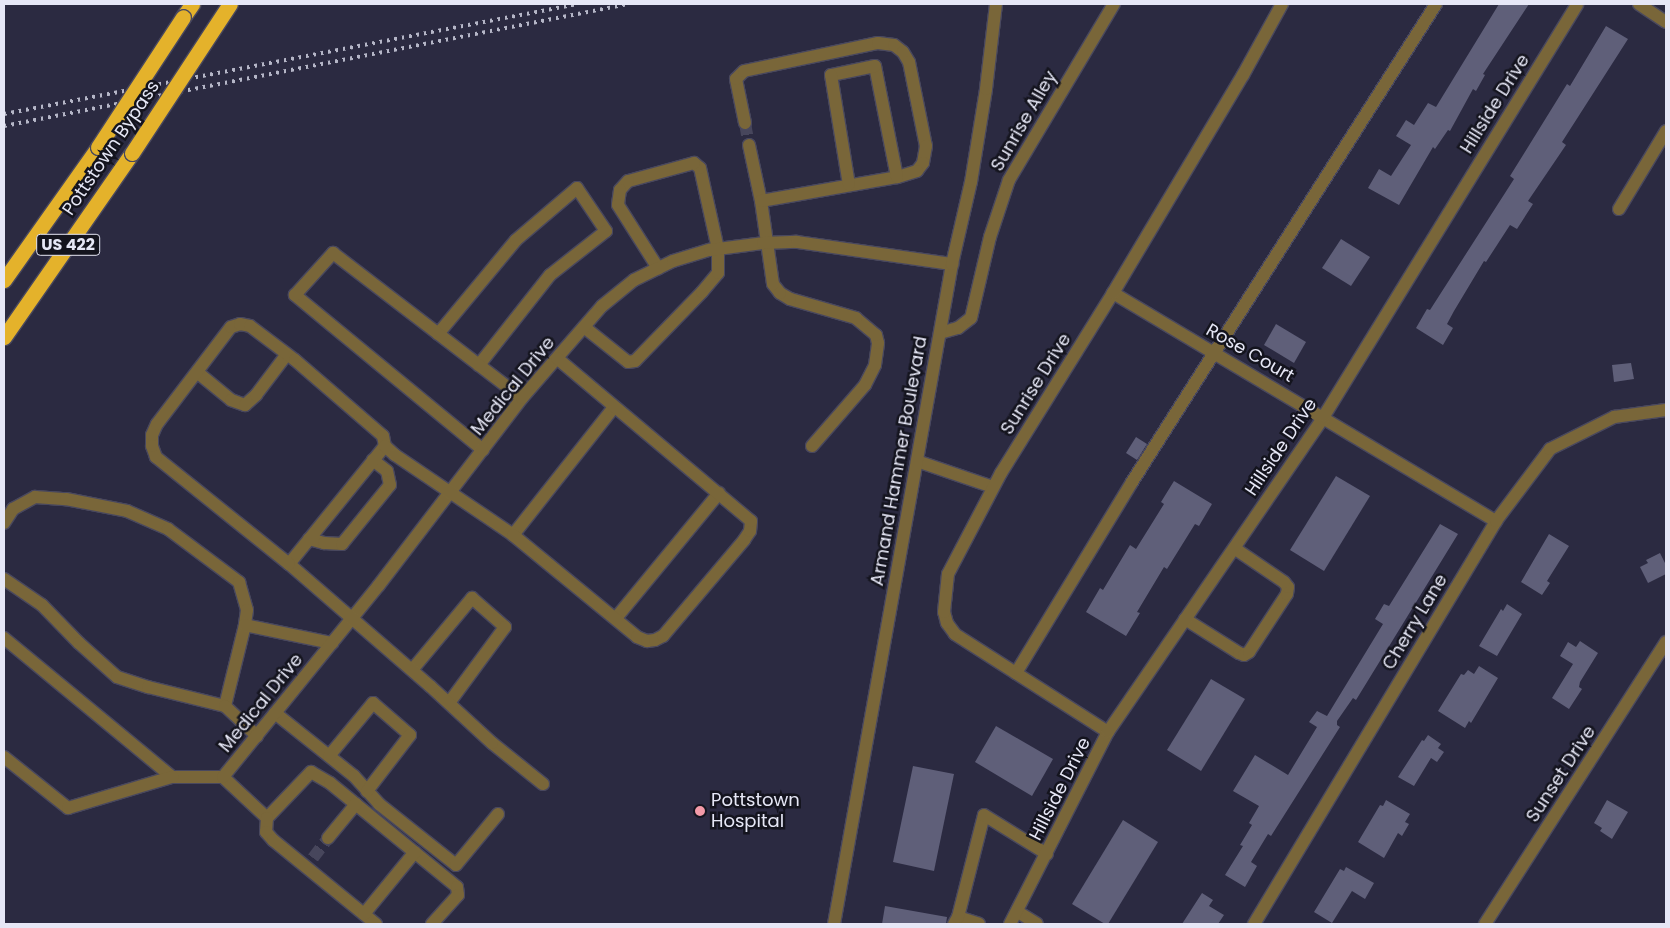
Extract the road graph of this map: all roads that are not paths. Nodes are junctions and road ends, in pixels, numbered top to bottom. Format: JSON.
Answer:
{"nodes":[{"id":1,"x":192,"y":4,"type":"edge"},
{"id":2,"x":230,"y":4,"type":"edge"},
{"id":3,"x":996,"y":4,"type":"edge"},
{"id":4,"x":1114,"y":4,"type":"edge"},
{"id":5,"x":1282,"y":4,"type":"edge"},
{"id":6,"x":1436,"y":4,"type":"edge"},
{"id":7,"x":1577,"y":4,"type":"edge"},
{"id":8,"x":1639,"y":4,"type":"edge"},
{"id":9,"x":1666,"y":22,"type":"edge"},
{"id":10,"x":745,"y":123,"type":"tunnel mouth"},
{"id":11,"x":1666,"y":131,"type":"edge"},
{"id":12,"x":749,"y":145,"type":"tunnel mouth"},
{"id":13,"x":897,"y":177,"type":"junction"},
{"id":14,"x":849,"y":185,"type":"junction"},
{"id":15,"x":761,"y":201,"type":"junction"},
{"id":16,"x":1619,"y":209,"type":"dead end"},
{"id":17,"x":768,"y":243,"type":"junction"},
{"id":18,"x":718,"y":249,"type":"junction"},
{"id":19,"x":952,"y":264,"type":"junction"},
{"id":20,"x":658,"y":268,"type":"junction"},
{"id":21,"x":4,"y":280,"type":"edge"},
{"id":22,"x":1114,"y":293,"type":"junction"},
{"id":23,"x":584,"y":327,"type":"junction"},
{"id":24,"x":438,"y":334,"type":"junction"},
{"id":25,"x":940,"y":334,"type":"junction"},
{"id":26,"x":4,"y":336,"type":"edge"},
{"id":27,"x":1216,"y":353,"type":"junction"},
{"id":28,"x":288,"y":354,"type":"junction"},
{"id":29,"x":557,"y":358,"type":"junction"},
{"id":30,"x":479,"y":365,"type":"junction"},
{"id":31,"x":197,"y":372,"type":"junction"},
{"id":32,"x":522,"y":398,"type":"junction"},
{"id":33,"x":614,"y":407,"type":"junction"},
{"id":34,"x":1666,"y":410,"type":"edge"},
{"id":35,"x":1324,"y":416,"type":"junction"},
{"id":36,"x":385,"y":446,"type":"junction"},
{"id":37,"x":812,"y":446,"type":"dead end"},
{"id":38,"x":483,"y":450,"type":"junction"},
{"id":39,"x":374,"y":460,"type":"junction"},
{"id":40,"x":917,"y":461,"type":"junction"},
{"id":41,"x":993,"y":486,"type":"junction"},
{"id":42,"x":451,"y":492,"type":"junction"},
{"id":43,"x":719,"y":493,"type":"junction"},
{"id":44,"x":1496,"y":521,"type":"junction"},
{"id":45,"x":4,"y":523,"type":"edge"},
{"id":46,"x":513,"y":534,"type":"junction"},
{"id":47,"x":309,"y":539,"type":"junction"},
{"id":48,"x":1234,"y":548,"type":"junction"},
{"id":49,"x":289,"y":564,"type":"junction"},
{"id":50,"x":4,"y":579,"type":"edge"},
{"id":51,"x":352,"y":618,"type":"junction"},
{"id":52,"x":616,"y":618,"type":"junction"},
{"id":53,"x":1185,"y":619,"type":"junction"},
{"id":54,"x":245,"y":625,"type":"junction"},
{"id":55,"x":4,"y":638,"type":"edge"},
{"id":56,"x":332,"y":642,"type":"junction"},
{"id":57,"x":1666,"y":642,"type":"edge"},
{"id":58,"x":412,"y":670,"type":"junction"},
{"id":59,"x":1016,"y":673,"type":"junction"},
{"id":60,"x":449,"y":703,"type":"junction"},
{"id":61,"x":226,"y":706,"type":"junction"},
{"id":62,"x":275,"y":714,"type":"junction"},
{"id":63,"x":1108,"y":732,"type":"junction"},
{"id":64,"x":257,"y":736,"type":"junction"},
{"id":65,"x":329,"y":756,"type":"junction"},
{"id":66,"x":4,"y":757,"type":"edge"},
{"id":67,"x":172,"y":777,"type":"junction"},
{"id":68,"x":223,"y":777,"type":"junction"},
{"id":69,"x":543,"y":784,"type":"dead end"},
{"id":70,"x":367,"y":791,"type":"junction"},
{"id":71,"x":356,"y":804,"type":"junction"},
{"id":72,"x":498,"y":814,"type":"dead end"},
{"id":73,"x":267,"y":818,"type":"junction"},
{"id":74,"x":328,"y":838,"type":"tunnel mouth"},
{"id":75,"x":415,"y":852,"type":"junction"},
{"id":76,"x":1047,"y":854,"type":"junction"},
{"id":77,"x":1018,"y":912,"type":"junction"},
{"id":78,"x":364,"y":914,"type":"junction"},
{"id":79,"x":956,"y":920,"type":"edge"},
{"id":80,"x":376,"y":924,"type":"edge"},
{"id":81,"x":432,"y":924,"type":"edge"},
{"id":82,"x":834,"y":924,"type":"edge"},
{"id":83,"x":979,"y":924,"type":"edge"},
{"id":84,"x":1010,"y":924,"type":"edge"},
{"id":85,"x":1037,"y":924,"type":"edge"},
{"id":86,"x":1254,"y":924,"type":"edge"},
{"id":87,"x":1485,"y":924,"type":"edge"}],
"edges":[{"from":1,"to":21,"type":"highway","name":"Pottstown Bypass","number":"US 422","bridge":true},
{"from":2,"to":26,"type":"highway","name":"Pottstown Bypass","number":"US 422","bridge":true},
{"from":3,"to":19,"type":"street","name":"Armand Hammer Boulevard"},
{"from":4,"to":25,"type":"street","name":"Sunrise Alley"},
{"from":5,"to":22,"type":"street","name":"Sunrise Drive"},
{"from":6,"to":27,"type":"street"},
{"from":7,"to":35,"type":"street","name":"Hillside Drive"},
{"from":8,"to":9,"type":"street"},
{"from":10,"to":13,"type":"street"},
{"from":11,"to":16,"type":"street"},
{"from":12,"to":15,"type":"street"},
{"from":13,"to":14,"type":"street"},
{"from":13,"to":14,"type":"street"},
{"from":14,"to":15,"type":"street"},
{"from":15,"to":17,"type":"street"},
{"from":17,"to":18,"type":"street","name":"Medical Drive"},
{"from":17,"to":19,"type":"street","name":"Medical Drive"},
{"from":17,"to":37,"type":"street"},
{"from":18,"to":20,"type":"street","name":"Medical Drive"},
{"from":18,"to":20,"type":"street"},
{"from":18,"to":23,"type":"street"},
{"from":19,"to":25,"type":"street","name":"Armand Hammer Boulevard"},
{"from":20,"to":23,"type":"street","name":"Medical Drive"},
{"from":22,"to":27,"type":"street","name":"Rose Court"},
{"from":22,"to":41,"type":"street","name":"Sunrise Drive"},
{"from":23,"to":29,"type":"street","name":"Medical Drive"},
{"from":24,"to":30,"type":"street"},
{"from":24,"to":30,"type":"street"},
{"from":24,"to":38,"type":"street"},
{"from":25,"to":40,"type":"street","name":"Armand Hammer Boulevard"},
{"from":27,"to":35,"type":"street","name":"Rose Court"},
{"from":27,"to":59,"type":"street"},
{"from":28,"to":31,"type":"street"},
{"from":28,"to":31,"type":"street"},
{"from":28,"to":36,"type":"street"},
{"from":29,"to":32,"type":"street","name":"Medical Drive"},
{"from":29,"to":33,"type":"street"},
{"from":30,"to":32,"type":"street"},
{"from":31,"to":49,"type":"street"},
{"from":32,"to":38,"type":"street","name":"Medical Drive"},
{"from":33,"to":43,"type":"street"},
{"from":33,"to":46,"type":"street"},
{"from":34,"to":44,"type":"street","name":"Cherry Lane"},
{"from":35,"to":44,"type":"street","name":"Rose Court"},
{"from":35,"to":48,"type":"street","name":"Hillside Drive"},
{"from":36,"to":39,"type":"street"},
{"from":36,"to":42,"type":"street"},
{"from":38,"to":42,"type":"street","name":"Medical Drive"},
{"from":39,"to":47,"type":"street"},
{"from":39,"to":47,"type":"street"},
{"from":40,"to":41,"type":"street"},
{"from":40,"to":82,"type":"street","name":"Armand Hammer Boulevard"},
{"from":41,"to":59,"type":"street","name":"Sunrise Drive"},
{"from":42,"to":46,"type":"street"},
{"from":42,"to":51,"type":"street","name":"Medical Drive"},
{"from":43,"to":52,"type":"street"},
{"from":43,"to":52,"type":"street"},
{"from":44,"to":86,"type":"street","name":"Cherry Lane"},
{"from":45,"to":54,"type":"street"},
{"from":46,"to":52,"type":"street"},
{"from":47,"to":49,"type":"street"},
{"from":48,"to":53,"type":"street","name":"Hillside Drive"},
{"from":48,"to":53,"type":"street"},
{"from":49,"to":51,"type":"street"},
{"from":50,"to":61,"type":"street"},
{"from":51,"to":56,"type":"street","name":"Medical Drive"},
{"from":51,"to":58,"type":"street"},
{"from":53,"to":63,"type":"street","name":"Hillside Drive"},
{"from":54,"to":56,"type":"street"},
{"from":54,"to":61,"type":"street"},
{"from":55,"to":67,"type":"street"},
{"from":56,"to":62,"type":"street","name":"Medical Drive"},
{"from":57,"to":87,"type":"street","name":"Sunset Drive"},
{"from":58,"to":60,"type":"street"},
{"from":58,"to":60,"type":"street"},
{"from":59,"to":63,"type":"street","name":"Sunrise Drive"},
{"from":60,"to":69,"type":"street"},
{"from":61,"to":64,"type":"street"},
{"from":62,"to":64,"type":"street","name":"Medical Drive"},
{"from":62,"to":65,"type":"street"},
{"from":63,"to":76,"type":"street","name":"Hillside Drive"},
{"from":64,"to":68,"type":"street","name":"Medical Drive"},
{"from":65,"to":70,"type":"street"},
{"from":65,"to":70,"type":"street"},
{"from":66,"to":67,"type":"street"},
{"from":67,"to":68,"type":"street"},
{"from":68,"to":73,"type":"street"},
{"from":70,"to":72,"type":"street"},
{"from":71,"to":73,"type":"street"},
{"from":71,"to":74,"type":"street"},
{"from":71,"to":75,"type":"street"},
{"from":73,"to":78,"type":"street"},
{"from":75,"to":78,"type":"street"},
{"from":75,"to":81,"type":"street"},
{"from":76,"to":77,"type":"street","name":"Hillside Drive"},
{"from":76,"to":79,"type":"street"},
{"from":77,"to":84,"type":"street","name":"Hillside Drive"},
{"from":77,"to":85,"type":"street"},
{"from":78,"to":80,"type":"street"},
{"from":79,"to":83,"type":"street"}]}
